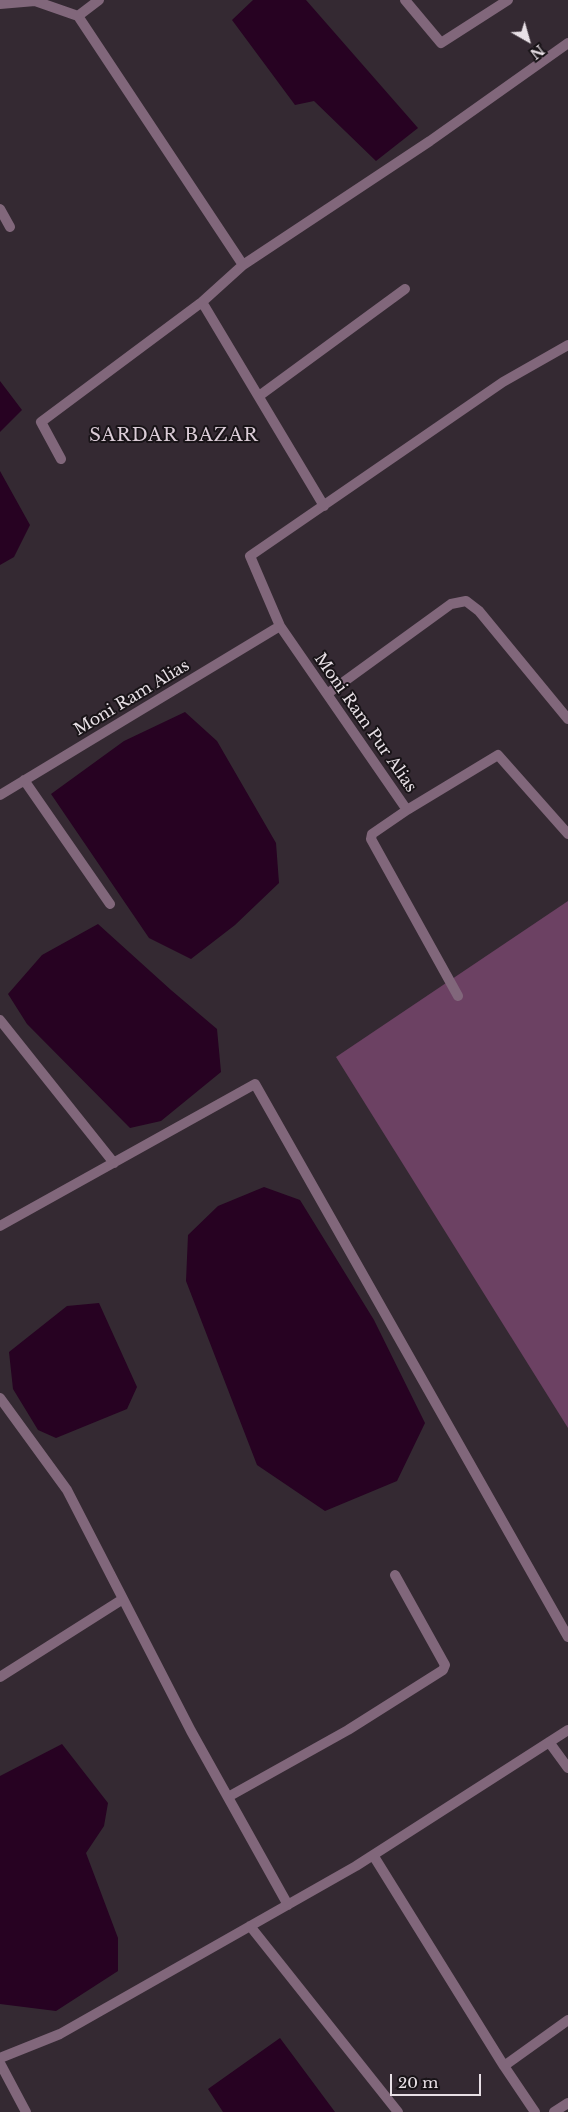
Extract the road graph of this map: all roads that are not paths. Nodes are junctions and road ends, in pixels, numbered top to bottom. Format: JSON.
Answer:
{"nodes":[{"id":1,"x":99,"y":0,"type":"edge"},
{"id":2,"x":405,"y":0,"type":"edge"},
{"id":3,"x":508,"y":0,"type":"edge"},
{"id":4,"x":24,"y":2,"type":"edge"},
{"id":5,"x":0,"y":4,"type":"edge"},
{"id":6,"x":78,"y":16,"type":"junction"},
{"id":7,"x":568,"y":42,"type":"edge"},
{"id":8,"x":0,"y":209,"type":"edge"},
{"id":9,"x":10,"y":227,"type":"dead end"},
{"id":10,"x":243,"y":265,"type":"junction"},
{"id":11,"x":405,"y":289,"type":"dead end"},
{"id":12,"x":202,"y":302,"type":"junction"},
{"id":13,"x":568,"y":344,"type":"edge"},
{"id":14,"x":259,"y":396,"type":"junction"},
{"id":15,"x":61,"y":459,"type":"dead end"},
{"id":16,"x":324,"y":506,"type":"junction"},
{"id":17,"x":280,"y":626,"type":"junction"},
{"id":18,"x":327,"y":694,"type":"junction"},
{"id":19,"x":568,"y":718,"type":"edge"},
{"id":20,"x":24,"y":780,"type":"junction"},
{"id":21,"x":0,"y":795,"type":"edge"},
{"id":22,"x":407,"y":810,"type":"junction"},
{"id":23,"x":568,"y":834,"type":"edge"},
{"id":24,"x":110,"y":904,"type":"dead end"},
{"id":25,"x":458,"y":996,"type":"dead end"},
{"id":26,"x":0,"y":1020,"type":"edge"},
{"id":27,"x":114,"y":1163,"type":"junction"},
{"id":28,"x":0,"y":1226,"type":"edge"},
{"id":29,"x":0,"y":1398,"type":"edge"},
{"id":30,"x":395,"y":1575,"type":"dead end"},
{"id":31,"x":123,"y":1599,"type":"junction"},
{"id":32,"x":568,"y":1637,"type":"edge"},
{"id":33,"x":0,"y":1677,"type":"edge"},
{"id":34,"x":568,"y":1730,"type":"edge"},
{"id":35,"x":549,"y":1742,"type":"junction"},
{"id":36,"x":568,"y":1768,"type":"edge"},
{"id":37,"x":228,"y":1797,"type":"junction"},
{"id":38,"x":373,"y":1854,"type":"junction"},
{"id":39,"x":288,"y":1904,"type":"junction"},
{"id":40,"x":250,"y":1926,"type":"junction"},
{"id":41,"x":568,"y":2020,"type":"edge"},
{"id":42,"x":0,"y":2058,"type":"edge"},
{"id":43,"x":0,"y":2063,"type":"edge"},
{"id":44,"x":504,"y":2066,"type":"junction"},
{"id":45,"x":568,"y":2103,"type":"edge"},
{"id":46,"x":26,"y":2112,"type":"edge"},
{"id":47,"x":398,"y":2112,"type":"edge"},
{"id":48,"x":535,"y":2112,"type":"edge"},
{"id":49,"x":554,"y":2112,"type":"edge"}],
"edges":[{"from":1,"to":6,"type":"street"},
{"from":2,"to":3,"type":"street"},
{"from":4,"to":5,"type":"street"},
{"from":4,"to":6,"type":"street"},
{"from":6,"to":10,"type":"street"},
{"from":7,"to":10,"type":"street"},
{"from":8,"to":9,"type":"street"},
{"from":10,"to":12,"type":"street"},
{"from":11,"to":14,"type":"street"},
{"from":12,"to":14,"type":"street"},
{"from":12,"to":15,"type":"street"},
{"from":13,"to":16,"type":"street"},
{"from":14,"to":16,"type":"street"},
{"from":16,"to":17,"type":"street","name":"Moni Ram Pur Alias"},
{"from":17,"to":18,"type":"street","name":"Moni Ram Pur Alias"},
{"from":17,"to":20,"type":"street","name":"Moni Ram Alias"},
{"from":18,"to":19,"type":"street"},
{"from":18,"to":22,"type":"street","name":"Moni Ram Pur Alias"},
{"from":20,"to":21,"type":"street","name":"Moni Ram Alias"},
{"from":20,"to":24,"type":"street"},
{"from":22,"to":23,"type":"street","name":"Moni Ram Pur Alias"},
{"from":22,"to":25,"type":"street"},
{"from":26,"to":27,"type":"street"},
{"from":27,"to":28,"type":"street"},
{"from":27,"to":32,"type":"street"},
{"from":29,"to":31,"type":"street"},
{"from":30,"to":37,"type":"street"},
{"from":31,"to":33,"type":"street"},
{"from":31,"to":37,"type":"street"},
{"from":34,"to":35,"type":"street"},
{"from":35,"to":36,"type":"street"},
{"from":35,"to":38,"type":"street"},
{"from":37,"to":39,"type":"street"},
{"from":38,"to":39,"type":"street"},
{"from":38,"to":44,"type":"street"},
{"from":39,"to":40,"type":"street"},
{"from":40,"to":42,"type":"street"},
{"from":40,"to":47,"type":"street"},
{"from":41,"to":44,"type":"street"},
{"from":43,"to":46,"type":"street"},
{"from":44,"to":48,"type":"street"},
{"from":45,"to":49,"type":"street"}]}
